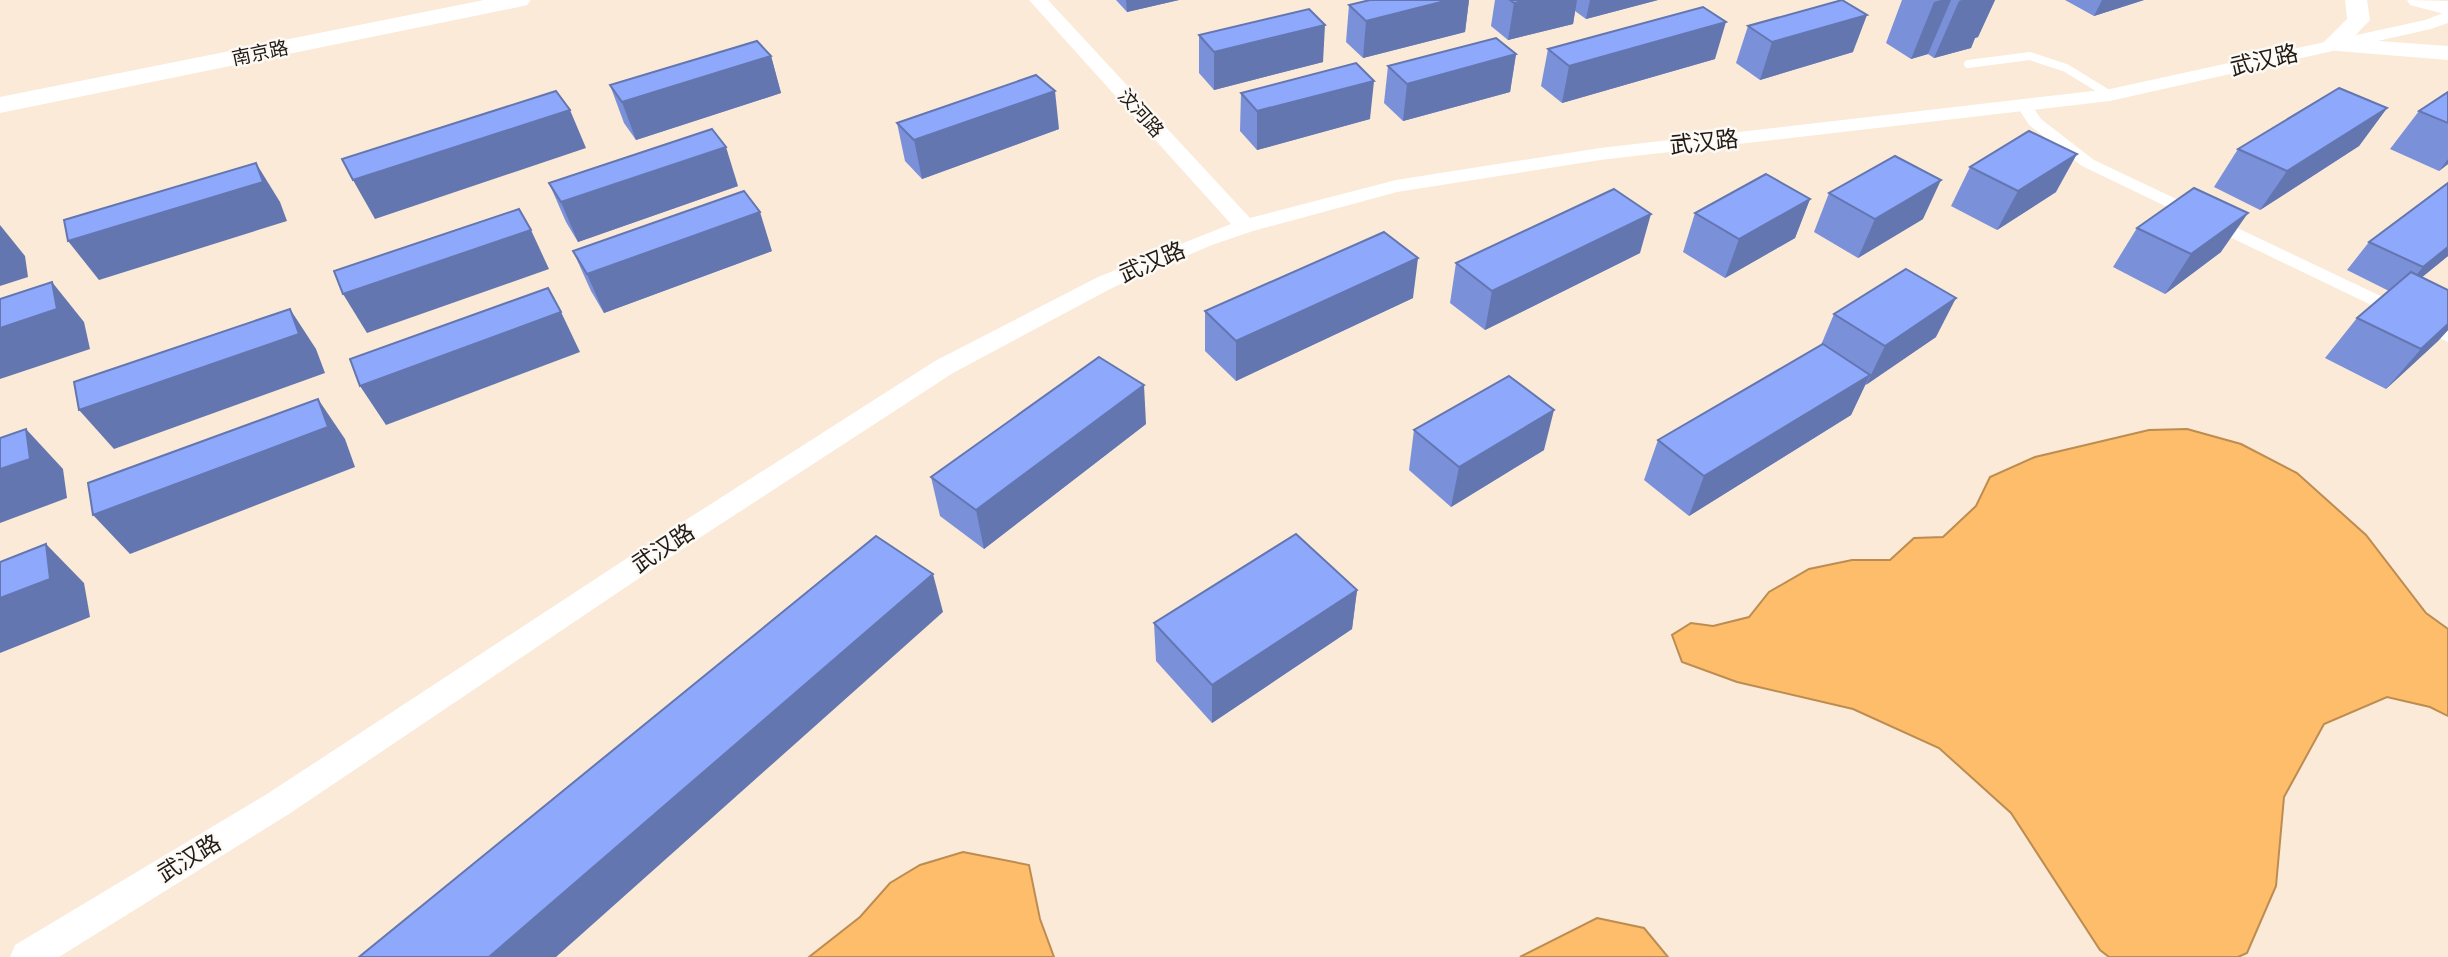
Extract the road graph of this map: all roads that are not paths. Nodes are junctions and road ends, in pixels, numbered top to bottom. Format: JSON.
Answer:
{"nodes":[{"id":1,"x":439,"y":0,"type":"edge"},
{"id":2,"x":519,"y":0,"type":"edge"},
{"id":3,"x":1038,"y":0,"type":"edge"},
{"id":4,"x":2356,"y":0,"type":"edge"},
{"id":5,"x":2418,"y":0,"type":"edge"},
{"id":6,"x":2440,"y":0,"type":"edge"},
{"id":7,"x":2448,"y":6,"type":"edge"},
{"id":8,"x":2448,"y":16,"type":"edge"},
{"id":9,"x":2333,"y":45,"type":"junction"},
{"id":10,"x":2448,"y":53,"type":"edge"},
{"id":11,"x":1968,"y":64,"type":"dead end"},
{"id":12,"x":0,"y":87,"type":"edge"},
{"id":13,"x":2110,"y":95,"type":"junction"},
{"id":14,"x":0,"y":105,"type":"edge"},
{"id":15,"x":2025,"y":106,"type":"junction"},
{"id":16,"x":1245,"y":226,"type":"junction"},
{"id":17,"x":2448,"y":336,"type":"edge"},
{"id":18,"x":27,"y":957,"type":"edge"}],
"edges":[{"from":1,"to":12,"type":"highway","name":"南京路"},
{"from":2,"to":14,"type":"highway","name":"南京路"},
{"from":3,"to":16,"type":"street","name":"汶河路"},
{"from":4,"to":9,"type":"main road"},
{"from":5,"to":7,"type":"main road"},
{"from":6,"to":7,"type":"main road"},
{"from":8,"to":9,"type":"street","name":"武汉路"},
{"from":9,"to":10,"type":"main road"},
{"from":9,"to":13,"type":"street","name":"武汉路"},
{"from":11,"to":13,"type":"lane"},
{"from":13,"to":15,"type":"street","name":"武汉路"},
{"from":15,"to":16,"type":"street","name":"武汉路"},
{"from":15,"to":17,"type":"street"},
{"from":16,"to":18,"type":"street","name":"武汉路"}]}
